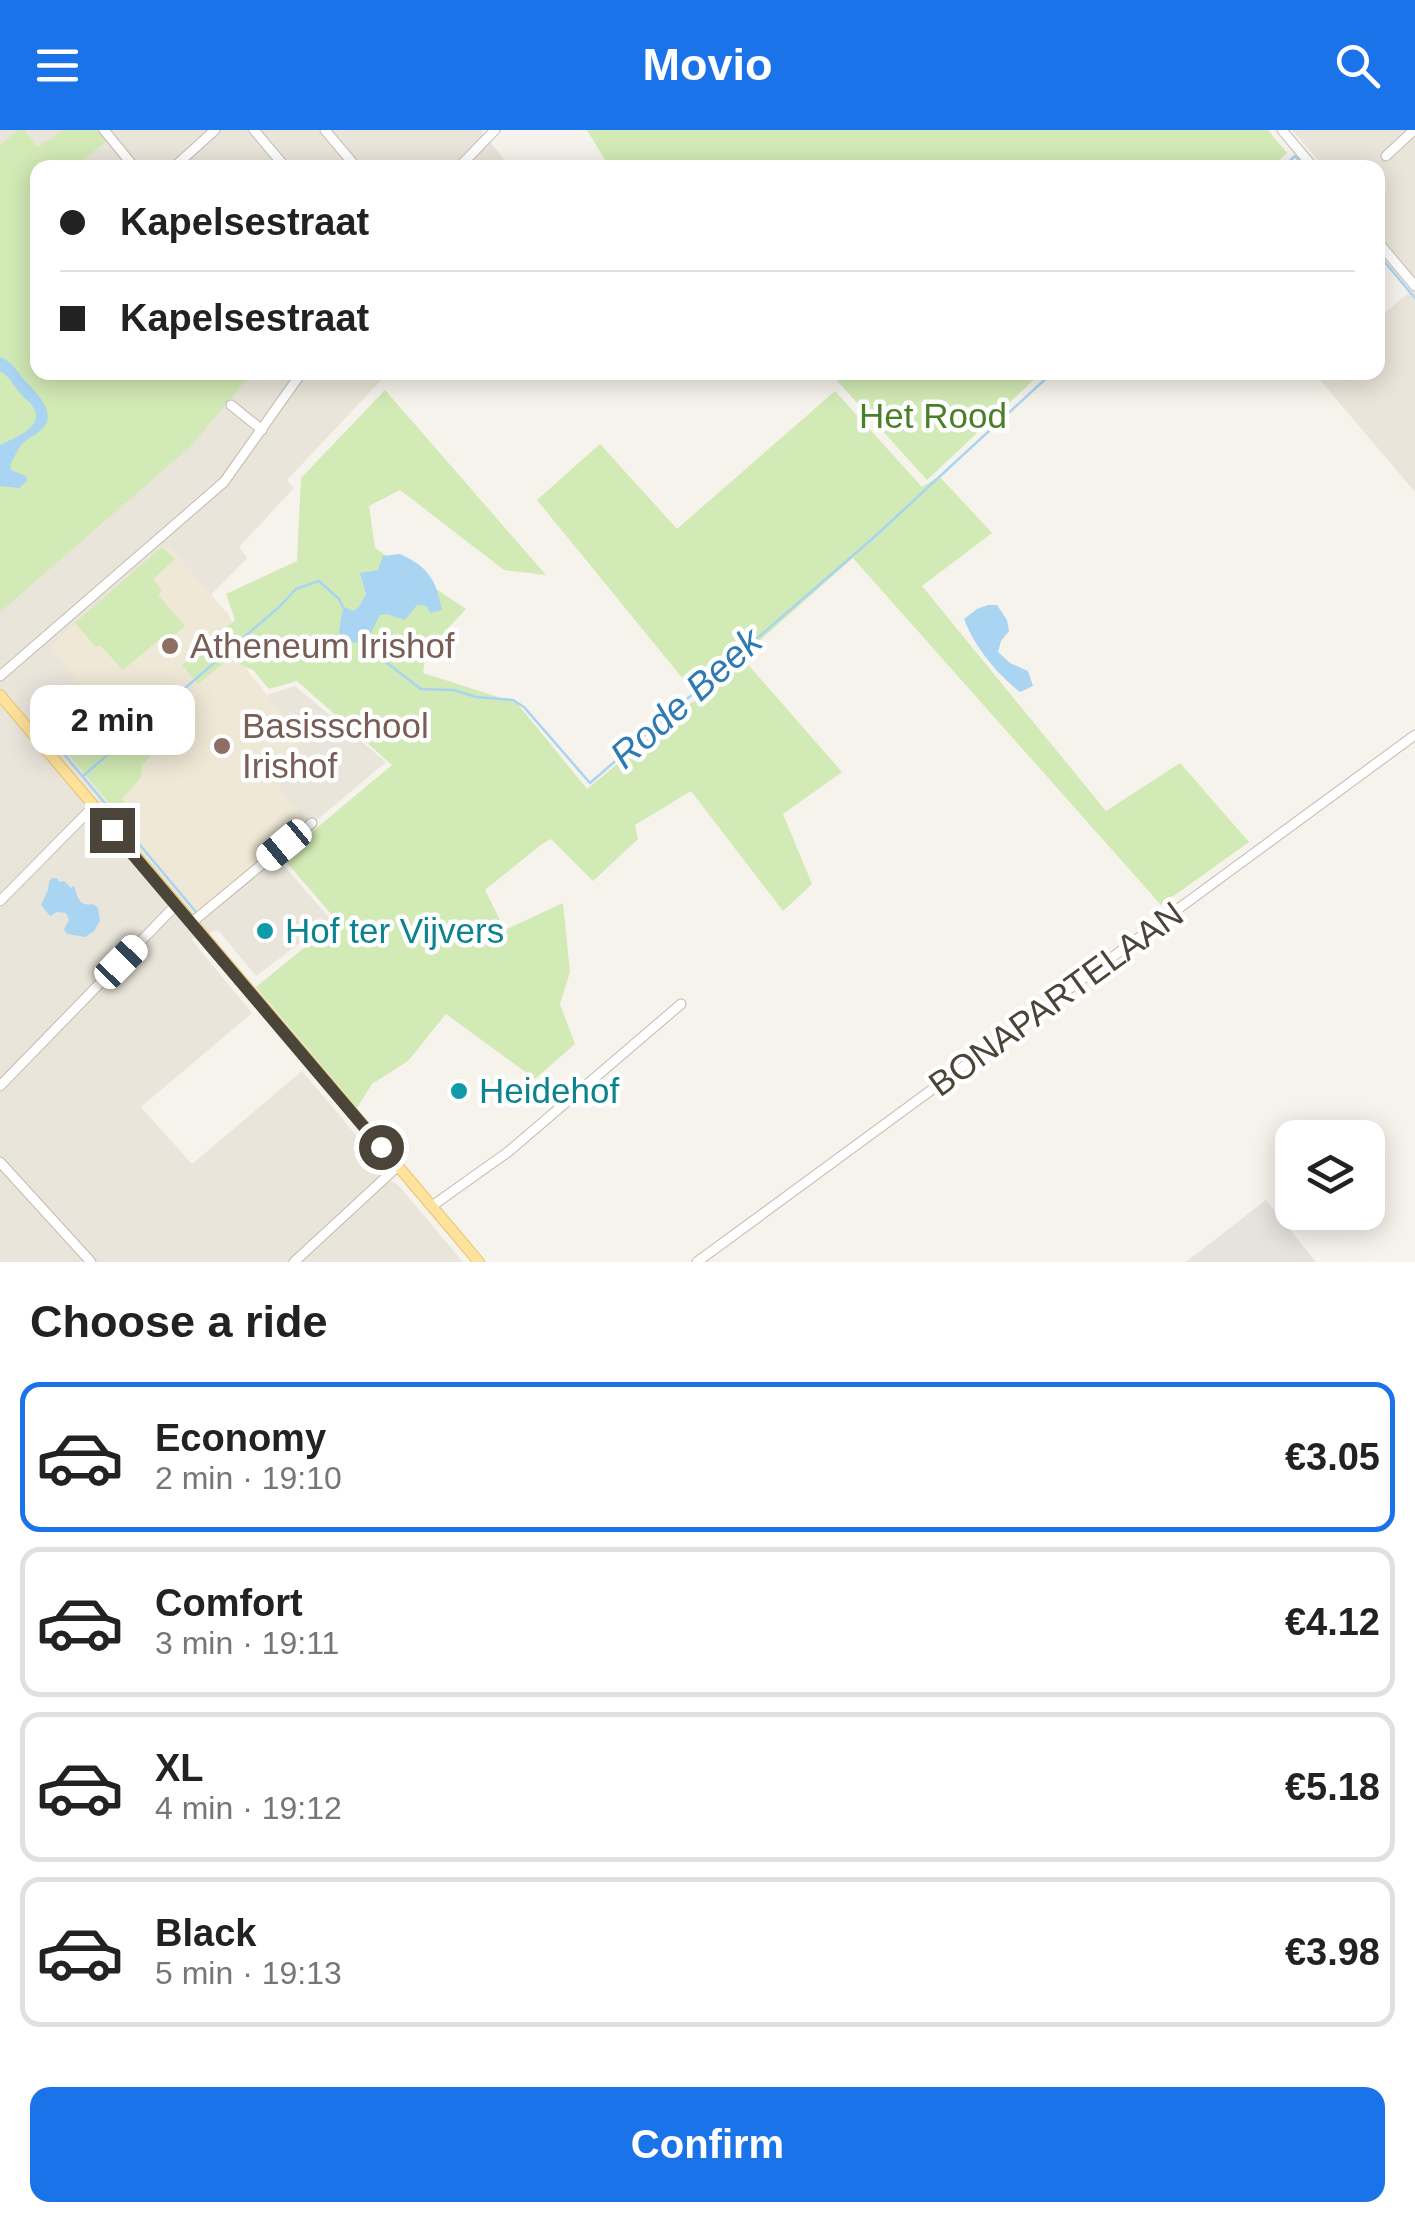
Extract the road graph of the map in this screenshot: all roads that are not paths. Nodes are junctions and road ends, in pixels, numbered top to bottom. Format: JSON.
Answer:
{"nodes":[{"id":1,"x":104,"y":130,"type":"edge"},
{"id":2,"x":216,"y":130,"type":"edge"},
{"id":3,"x":254,"y":130,"type":"edge"},
{"id":4,"x":325,"y":130,"type":"edge"},
{"id":5,"x":496,"y":130,"type":"edge"},
{"id":6,"x":1282,"y":130,"type":"edge"},
{"id":7,"x":1411,"y":131,"type":"edge"},
{"id":8,"x":1386,"y":156,"type":"dead end"},
{"id":9,"x":128,"y":160,"type":"edge"},
{"id":10,"x":183,"y":160,"type":"edge"},
{"id":11,"x":279,"y":160,"type":"edge"},
{"id":12,"x":350,"y":160,"type":"edge"},
{"id":13,"x":466,"y":160,"type":"edge"},
{"id":14,"x":1307,"y":160,"type":"edge"},
{"id":15,"x":1385,"y":250,"type":"edge"},
{"id":16,"x":1415,"y":286,"type":"edge"},
{"id":17,"x":296,"y":380,"type":"edge"},
{"id":18,"x":231,"y":405,"type":"dead end"},
{"id":19,"x":262,"y":430,"type":"junction"},
{"id":20,"x":0,"y":676,"type":"edge"},
{"id":21,"x":0,"y":696,"type":"edge"},
{"id":22,"x":1415,"y":735,"type":"edge"},
{"id":23,"x":92,"y":807,"type":"junction"},
{"id":24,"x":312,"y":822,"type":"dead end"},
{"id":25,"x":0,"y":900,"type":"edge"},
{"id":26,"x":176,"y":905,"type":"junction"},
{"id":27,"x":191,"y":923,"type":"junction"},
{"id":28,"x":681,"y":1004,"type":"dead end"},
{"id":29,"x":0,"y":1086,"type":"edge"},
{"id":30,"x":0,"y":1162,"type":"edge"},
{"id":31,"x":398,"y":1166,"type":"junction"},
{"id":32,"x":432,"y":1206,"type":"junction"},
{"id":33,"x":92,"y":1262,"type":"edge"},
{"id":34,"x":294,"y":1262,"type":"edge"},
{"id":35,"x":479,"y":1262,"type":"edge"},
{"id":36,"x":696,"y":1262,"type":"edge"}],
"edges":[{"from":1,"to":9,"type":"street"},
{"from":2,"to":10,"type":"street"},
{"from":3,"to":11,"type":"street"},
{"from":4,"to":12,"type":"street"},
{"from":5,"to":13,"type":"street"},
{"from":6,"to":14,"type":"street"},
{"from":7,"to":8,"type":"street"},
{"from":15,"to":16,"type":"street"},
{"from":17,"to":19,"type":"street"},
{"from":18,"to":19,"type":"street"},
{"from":19,"to":20,"type":"street"},
{"from":21,"to":23,"type":"main road"},
{"from":22,"to":36,"type":"street","name":"BONAPARTELAAN"},
{"from":23,"to":25,"type":"street"},
{"from":23,"to":26,"type":"main road"},
{"from":24,"to":27,"type":"street"},
{"from":26,"to":27,"type":"main road"},
{"from":26,"to":29,"type":"street"},
{"from":27,"to":31,"type":"main road"},
{"from":28,"to":32,"type":"street"},
{"from":30,"to":33,"type":"street"},
{"from":31,"to":32,"type":"main road"},
{"from":31,"to":34,"type":"street"},
{"from":32,"to":35,"type":"main road"}]}
